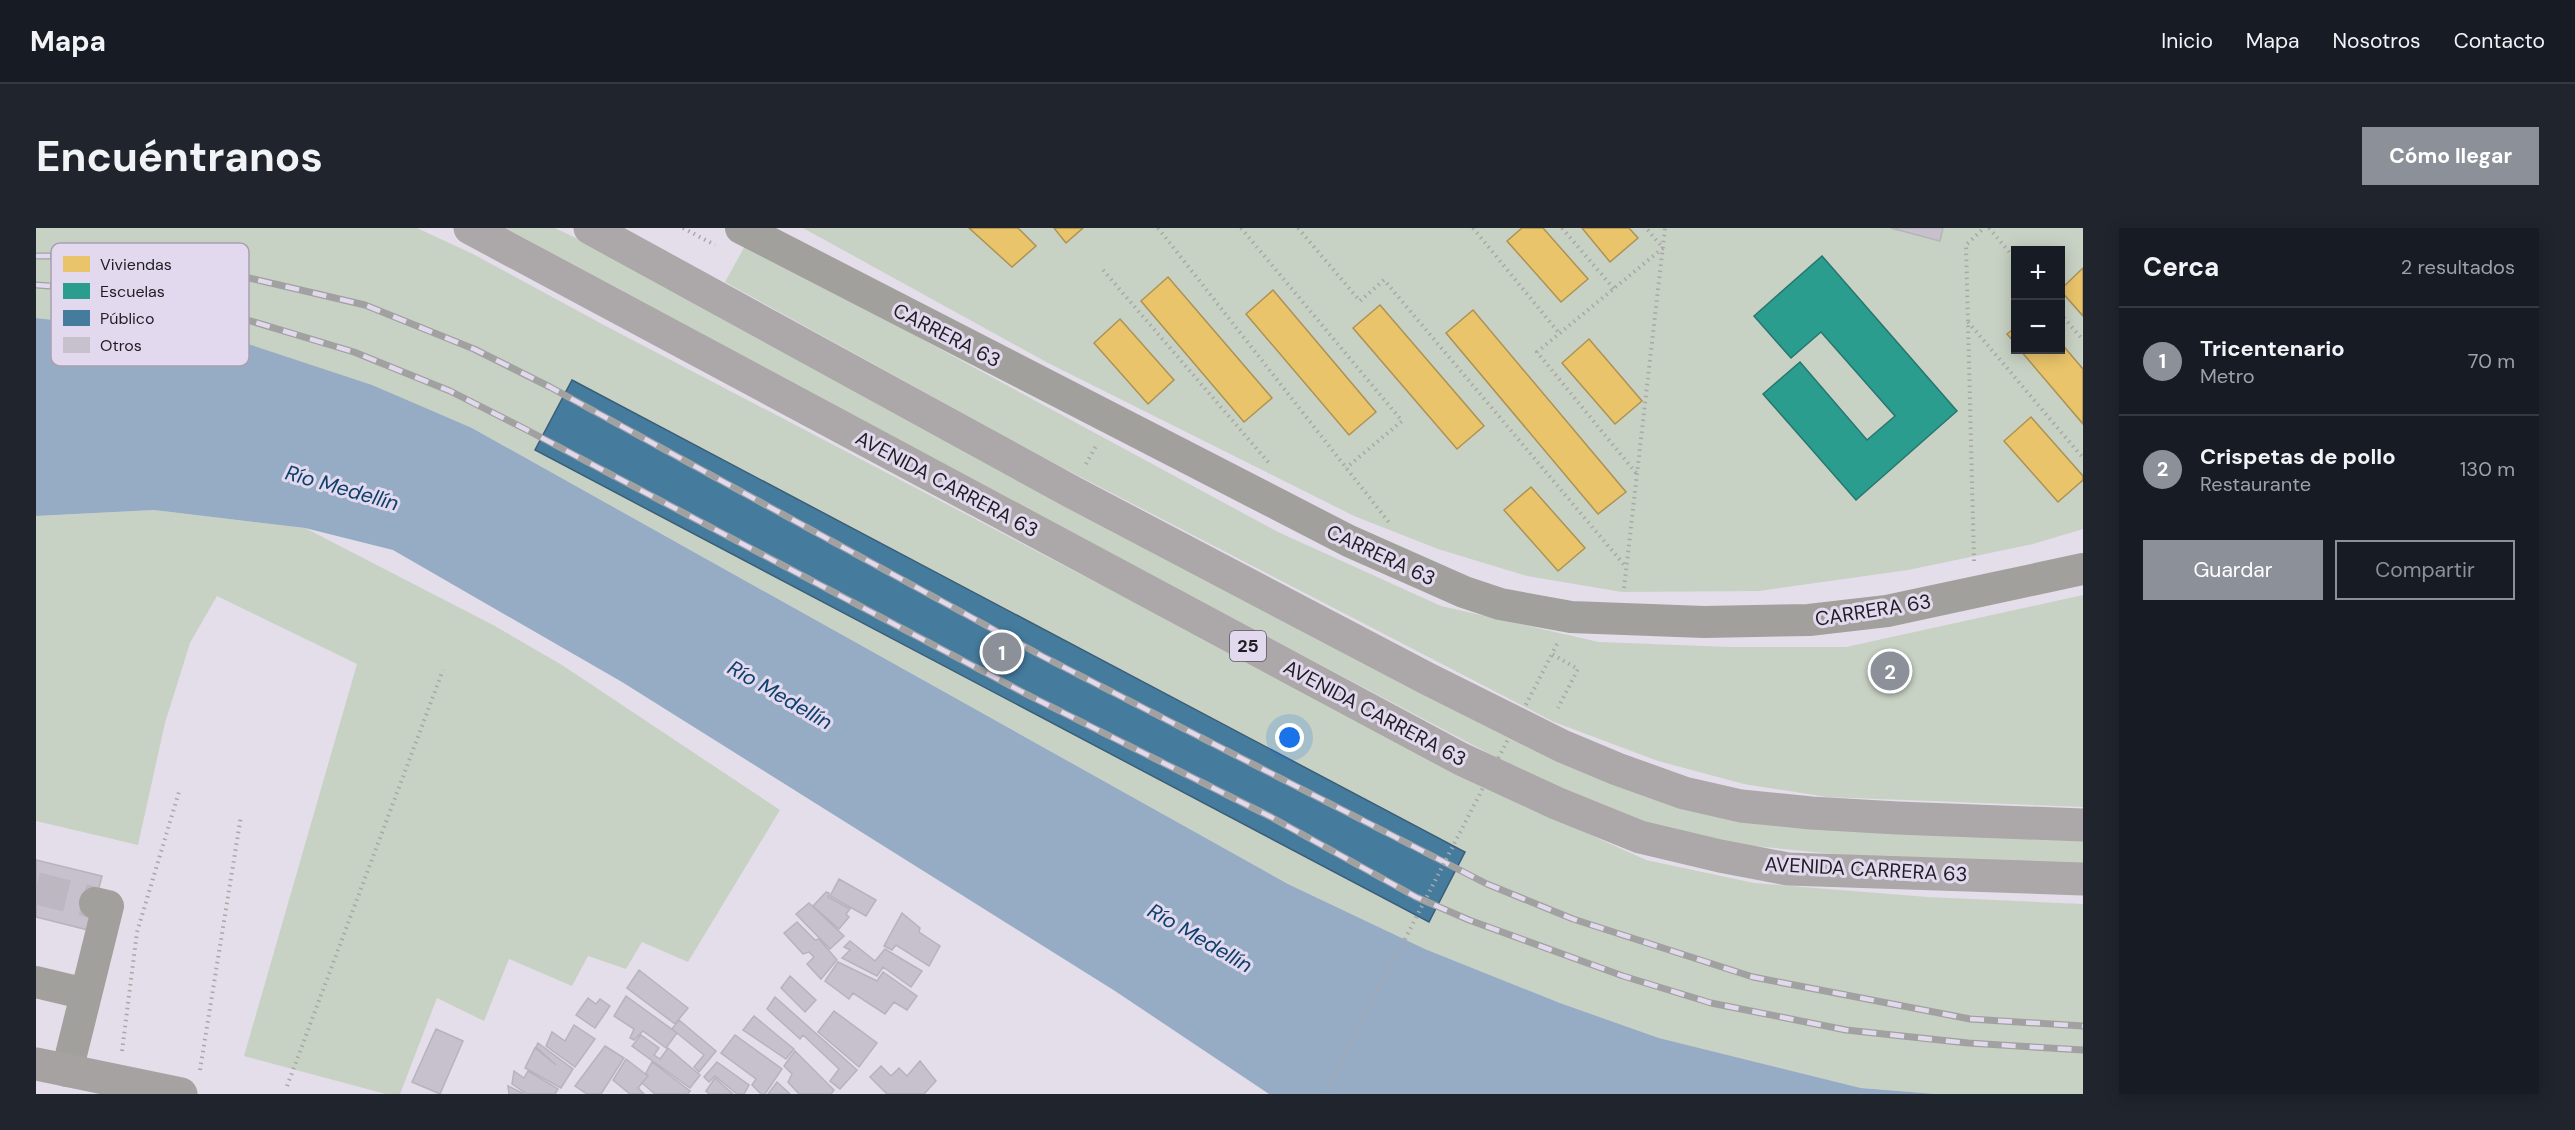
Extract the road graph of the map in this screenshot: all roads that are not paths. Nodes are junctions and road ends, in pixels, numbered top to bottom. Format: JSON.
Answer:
{"nodes":[{"id":1,"x":470,"y":228,"type":"edge"},
{"id":2,"x":590,"y":228,"type":"edge"},
{"id":3,"x":730,"y":238,"type":"edge"},
{"id":4,"x":2083,"y":569,"type":"edge"},
{"id":5,"x":2083,"y":825,"type":"edge"},
{"id":6,"x":2083,"y":879,"type":"edge"},
{"id":7,"x":95,"y":903,"type":"dead end"},
{"id":8,"x":36,"y":982,"type":"edge"},
{"id":9,"x":86,"y":994,"type":"junction"},
{"id":10,"x":36,"y":1064,"type":"edge"},
{"id":11,"x":67,"y":1071,"type":"junction"},
{"id":12,"x":190,"y":1082,"type":"edge"},
{"id":13,"x":125,"y":1087,"type":"edge"}],
"edges":[{"from":1,"to":6,"type":"highway","name":"AVENIDA CARRERA 63","number":"25"},
{"from":2,"to":5,"type":"highway"},
{"from":3,"to":4,"type":"street","name":"CARRERA 63"},
{"from":7,"to":9,"type":"street"},
{"from":8,"to":9,"type":"street"},
{"from":9,"to":11,"type":"street"},
{"from":10,"to":11,"type":"main road"},
{"from":11,"to":13,"type":"main road"},
{"from":12,"to":13,"type":"main road"}]}
